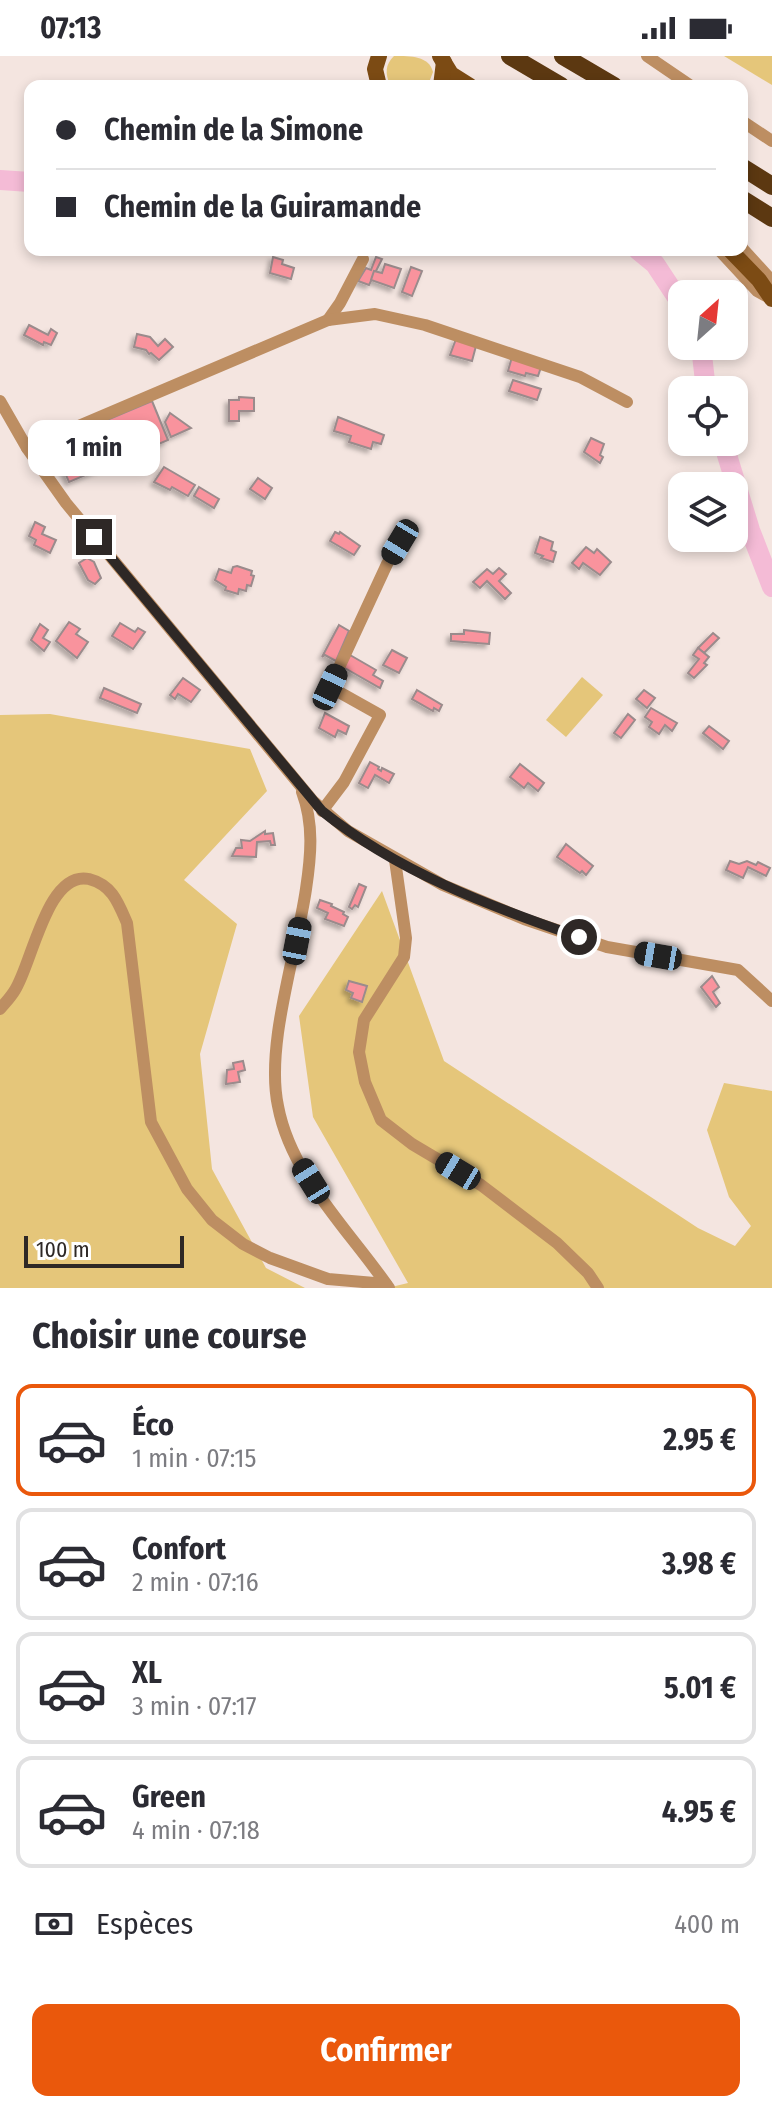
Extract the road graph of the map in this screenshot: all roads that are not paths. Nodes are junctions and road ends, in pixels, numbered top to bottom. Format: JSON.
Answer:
{"nodes":[{"id":1,"x":361,"y":56,"type":"edge"},
{"id":2,"x":510,"y":56,"type":"edge"},
{"id":3,"x":563,"y":56,"type":"edge"},
{"id":4,"x":647,"y":56,"type":"edge"},
{"id":5,"x":442,"y":59,"type":"edge"},
{"id":6,"x":377,"y":70,"type":"edge"},
{"id":7,"x":441,"y":80,"type":"edge"},
{"id":8,"x":460,"y":80,"type":"edge"},
{"id":9,"x":551,"y":80,"type":"edge"},
{"id":10,"x":604,"y":80,"type":"edge"},
{"id":11,"x":682,"y":80,"type":"edge"},
{"id":12,"x":748,"y":125,"type":"edge"},
{"id":13,"x":772,"y":141,"type":"edge"},
{"id":14,"x":748,"y":171,"type":"edge"},
{"id":15,"x":772,"y":186,"type":"edge"},
{"id":16,"x":748,"y":203,"type":"edge"},
{"id":17,"x":772,"y":218,"type":"edge"},
{"id":18,"x":748,"y":255,"type":"edge"},
{"id":19,"x":725,"y":256,"type":"edge"},
{"id":20,"x":736,"y":256,"type":"edge"},
{"id":21,"x":363,"y":259,"type":"dead end"},
{"id":22,"x":772,"y":281,"type":"edge"},
{"id":23,"x":772,"y":299,"type":"edge"},
{"id":24,"x":328,"y":320,"type":"junction"},
{"id":25,"x":0,"y":401,"type":"edge"},
{"id":26,"x":627,"y":402,"type":"dead end"},
{"id":27,"x":27,"y":448,"type":"junction"},
{"id":28,"x":403,"y":532,"type":"dead end"},
{"id":29,"x":298,"y":782,"type":"junction"},
{"id":30,"x":322,"y":811,"type":"junction"},
{"id":31,"x":395,"y":860,"type":"junction"},
{"id":32,"x":772,"y":1001,"type":"edge"},
{"id":33,"x":0,"y":1009,"type":"edge"},
{"id":34,"x":388,"y":1286,"type":"edge"},
{"id":35,"x":598,"y":1288,"type":"edge"}],
"edges":[{"from":1,"to":6,"type":"main road"},
{"from":2,"to":9,"type":"highway"},
{"from":3,"to":10,"type":"highway"},
{"from":4,"to":11,"type":"street"},
{"from":5,"to":7,"type":"main road"},
{"from":5,"to":8,"type":"main road"},
{"from":12,"to":13,"type":"street"},
{"from":14,"to":15,"type":"highway"},
{"from":16,"to":17,"type":"highway"},
{"from":18,"to":22,"type":"street"},
{"from":19,"to":23,"type":"street"},
{"from":20,"to":23,"type":"main road"},
{"from":21,"to":24,"type":"street"},
{"from":24,"to":26,"type":"street"},
{"from":24,"to":27,"type":"street"},
{"from":25,"to":27,"type":"street"},
{"from":27,"to":29,"type":"street"},
{"from":28,"to":30,"type":"street"},
{"from":29,"to":30,"type":"street"},
{"from":29,"to":34,"type":"street"},
{"from":30,"to":31,"type":"street"},
{"from":31,"to":32,"type":"street"},
{"from":31,"to":35,"type":"street"},
{"from":33,"to":34,"type":"street"}]}
